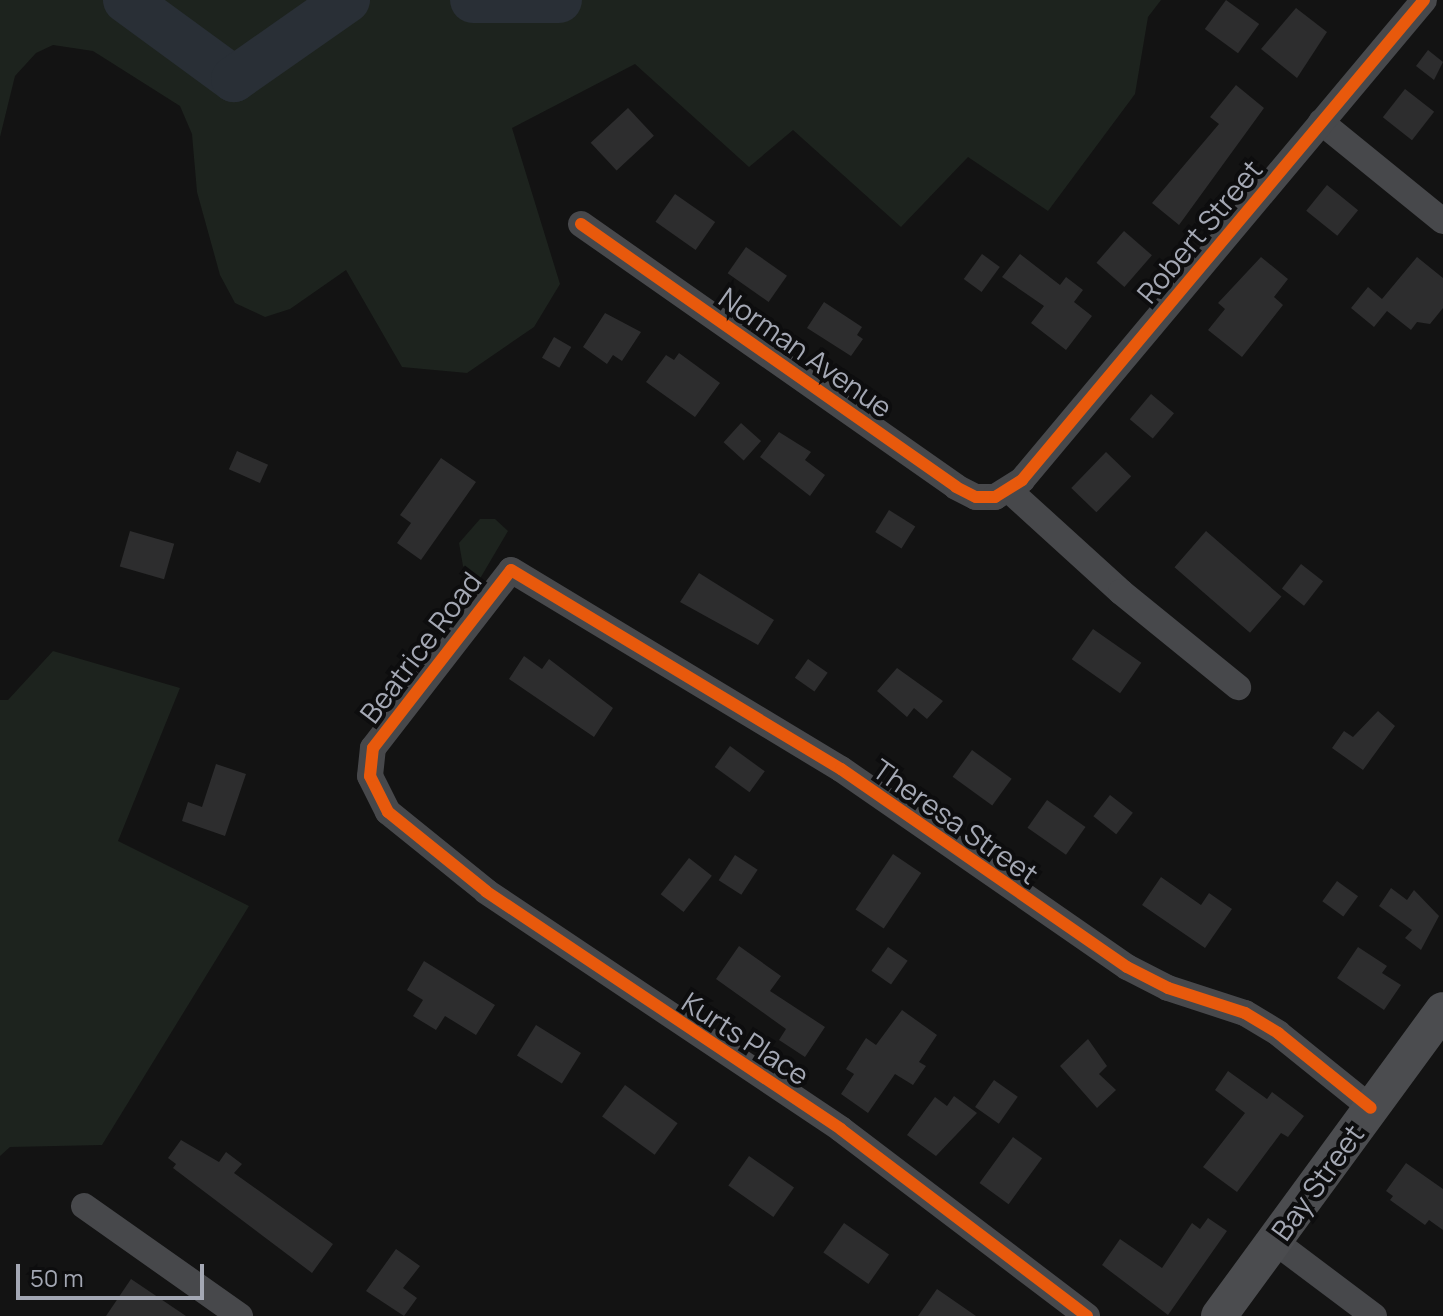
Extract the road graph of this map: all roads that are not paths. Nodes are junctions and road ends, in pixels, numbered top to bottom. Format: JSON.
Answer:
{"nodes":[{"id":1,"x":1424,"y":0,"type":"edge"},
{"id":2,"x":1321,"y":122,"type":"junction"},
{"id":3,"x":1443,"y":221,"type":"edge"},
{"id":4,"x":581,"y":224,"type":"dead end"},
{"id":5,"x":1010,"y":491,"type":"junction"},
{"id":6,"x":511,"y":570,"type":"joint"},
{"id":7,"x":1238,"y":687,"type":"dead end"},
{"id":8,"x":380,"y":801,"type":"joint"},
{"id":9,"x":1443,"y":1010,"type":"edge"},
{"id":10,"x":1371,"y":1108,"type":"junction"},
{"id":11,"x":84,"y":1206,"type":"dead end"},
{"id":12,"x":1274,"y":1241,"type":"junction"},
{"id":13,"x":240,"y":1316,"type":"edge"},
{"id":14,"x":1087,"y":1316,"type":"edge"},
{"id":15,"x":1219,"y":1316,"type":"edge"},
{"id":16,"x":1374,"y":1316,"type":"edge"}],
"edges":[{"from":1,"to":2,"type":"street","name":"Robert Street"},
{"from":2,"to":3,"type":"street"},
{"from":2,"to":5,"type":"street","name":"Robert Street"},
{"from":4,"to":5,"type":"street","name":"Norman Avenue"},
{"from":5,"to":7,"type":"street"},
{"from":6,"to":8,"type":"street","name":"Beatrice Road"},
{"from":6,"to":10,"type":"street","name":"Theresa Street"},
{"from":8,"to":14,"type":"street","name":"Kurts Place"},
{"from":9,"to":10,"type":"main road","name":"Bay Street"},
{"from":10,"to":12,"type":"main road","name":"Bay Street"},
{"from":11,"to":13,"type":"street"},
{"from":12,"to":15,"type":"main road","name":"Bay Street"},
{"from":12,"to":16,"type":"street"}]}
